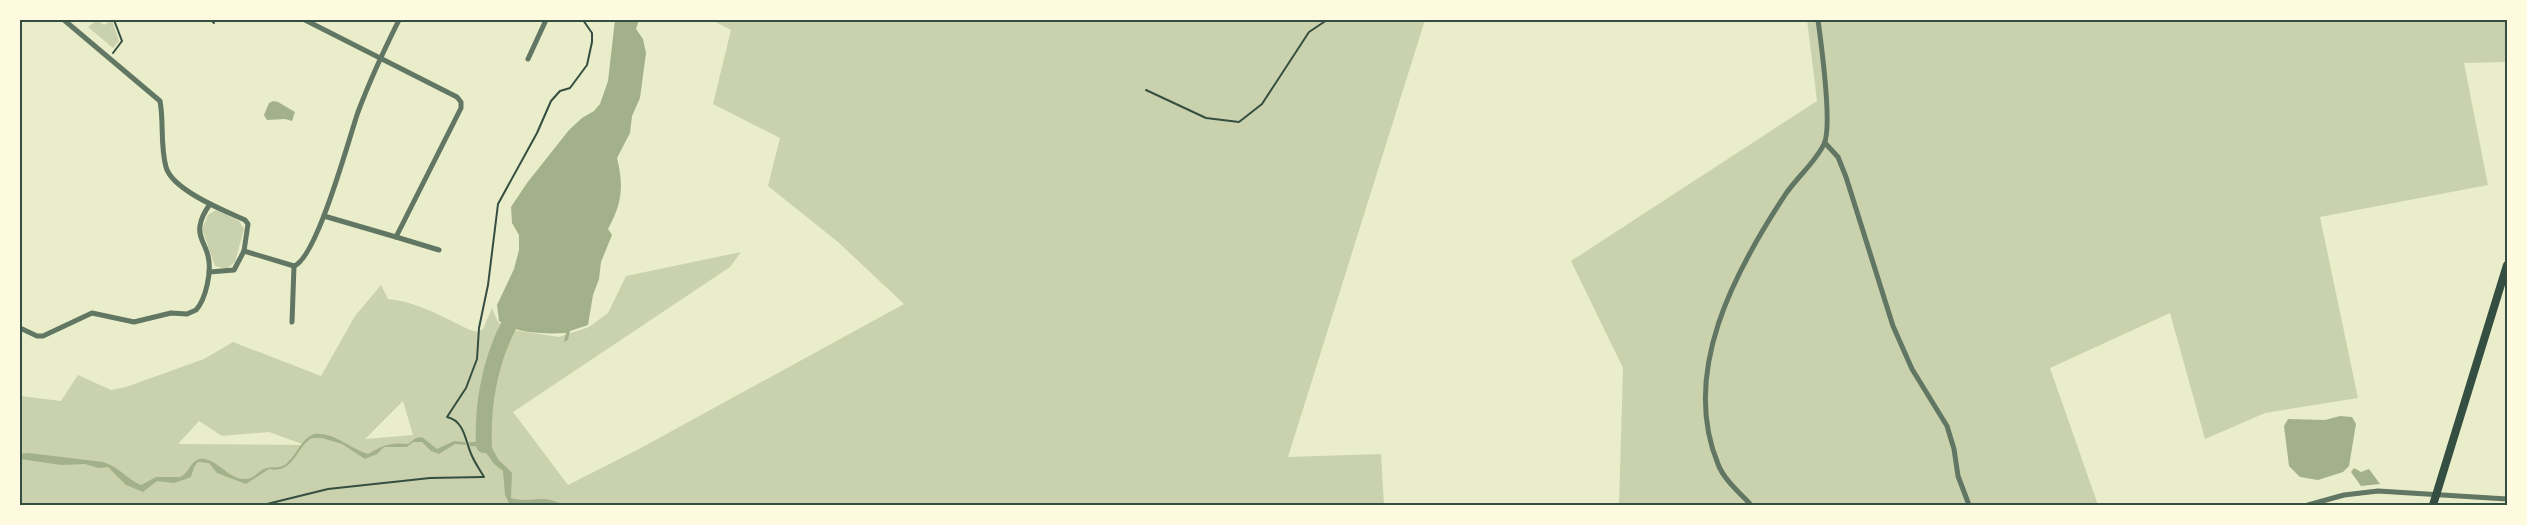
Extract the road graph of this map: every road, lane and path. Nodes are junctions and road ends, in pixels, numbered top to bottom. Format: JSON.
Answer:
{"nodes":[{"id":1,"x":64,"y":20,"type":"edge"},
{"id":2,"x":114,"y":20,"type":"edge"},
{"id":3,"x":305,"y":20,"type":"edge"},
{"id":4,"x":398,"y":20,"type":"edge"},
{"id":5,"x":546,"y":20,"type":"edge"},
{"id":6,"x":583,"y":20,"type":"edge"},
{"id":7,"x":1327,"y":20,"type":"edge"},
{"id":8,"x":1818,"y":20,"type":"edge"},
{"id":9,"x":110,"y":58,"type":"junction"},
{"id":10,"x":380,"y":58,"type":"junction"},
{"id":11,"x":528,"y":59,"type":"dead end"},
{"id":12,"x":1146,"y":90,"type":"dead end"},
{"id":13,"x":1825,"y":143,"type":"junction"},
{"id":14,"x":210,"y":204,"type":"junction"},
{"id":15,"x":324,"y":216,"type":"junction"},
{"id":16,"x":396,"y":237,"type":"junction"},
{"id":17,"x":439,"y":250,"type":"dead end"},
{"id":18,"x":244,"y":251,"type":"junction"},
{"id":19,"x":2507,"y":265,"type":"edge"},
{"id":20,"x":294,"y":266,"type":"junction"},
{"id":21,"x":209,"y":272,"type":"junction"},
{"id":22,"x":292,"y":322,"type":"dead end"},
{"id":23,"x":20,"y":328,"type":"edge"},
{"id":24,"x":2436,"y":494,"type":"junction"},
{"id":25,"x":2507,"y":499,"type":"edge"},
{"id":26,"x":263,"y":505,"type":"edge"},
{"id":27,"x":1751,"y":505,"type":"edge"},
{"id":28,"x":1969,"y":505,"type":"edge"},
{"id":29,"x":2308,"y":505,"type":"edge"},
{"id":30,"x":2433,"y":505,"type":"edge"}],
"edges":[{"from":1,"to":9,"type":"street"},
{"from":2,"to":9,"type":"path"},
{"from":3,"to":10,"type":"street"},
{"from":4,"to":10,"type":"street"},
{"from":5,"to":11,"type":"street"},
{"from":6,"to":26,"type":"path"},
{"from":7,"to":12,"type":"path"},
{"from":8,"to":13,"type":"street"},
{"from":9,"to":14,"type":"street"},
{"from":10,"to":15,"type":"street"},
{"from":10,"to":16,"type":"street"},
{"from":13,"to":27,"type":"street"},
{"from":13,"to":28,"type":"street"},
{"from":14,"to":18,"type":"street"},
{"from":14,"to":21,"type":"street"},
{"from":15,"to":16,"type":"street"},
{"from":15,"to":20,"type":"street"},
{"from":16,"to":17,"type":"street"},
{"from":18,"to":20,"type":"street"},
{"from":18,"to":21,"type":"street"},
{"from":19,"to":24,"type":"main road"},
{"from":20,"to":22,"type":"street"},
{"from":21,"to":23,"type":"street"},
{"from":24,"to":25,"type":"street"},
{"from":24,"to":29,"type":"street"},
{"from":24,"to":30,"type":"main road"}]}
